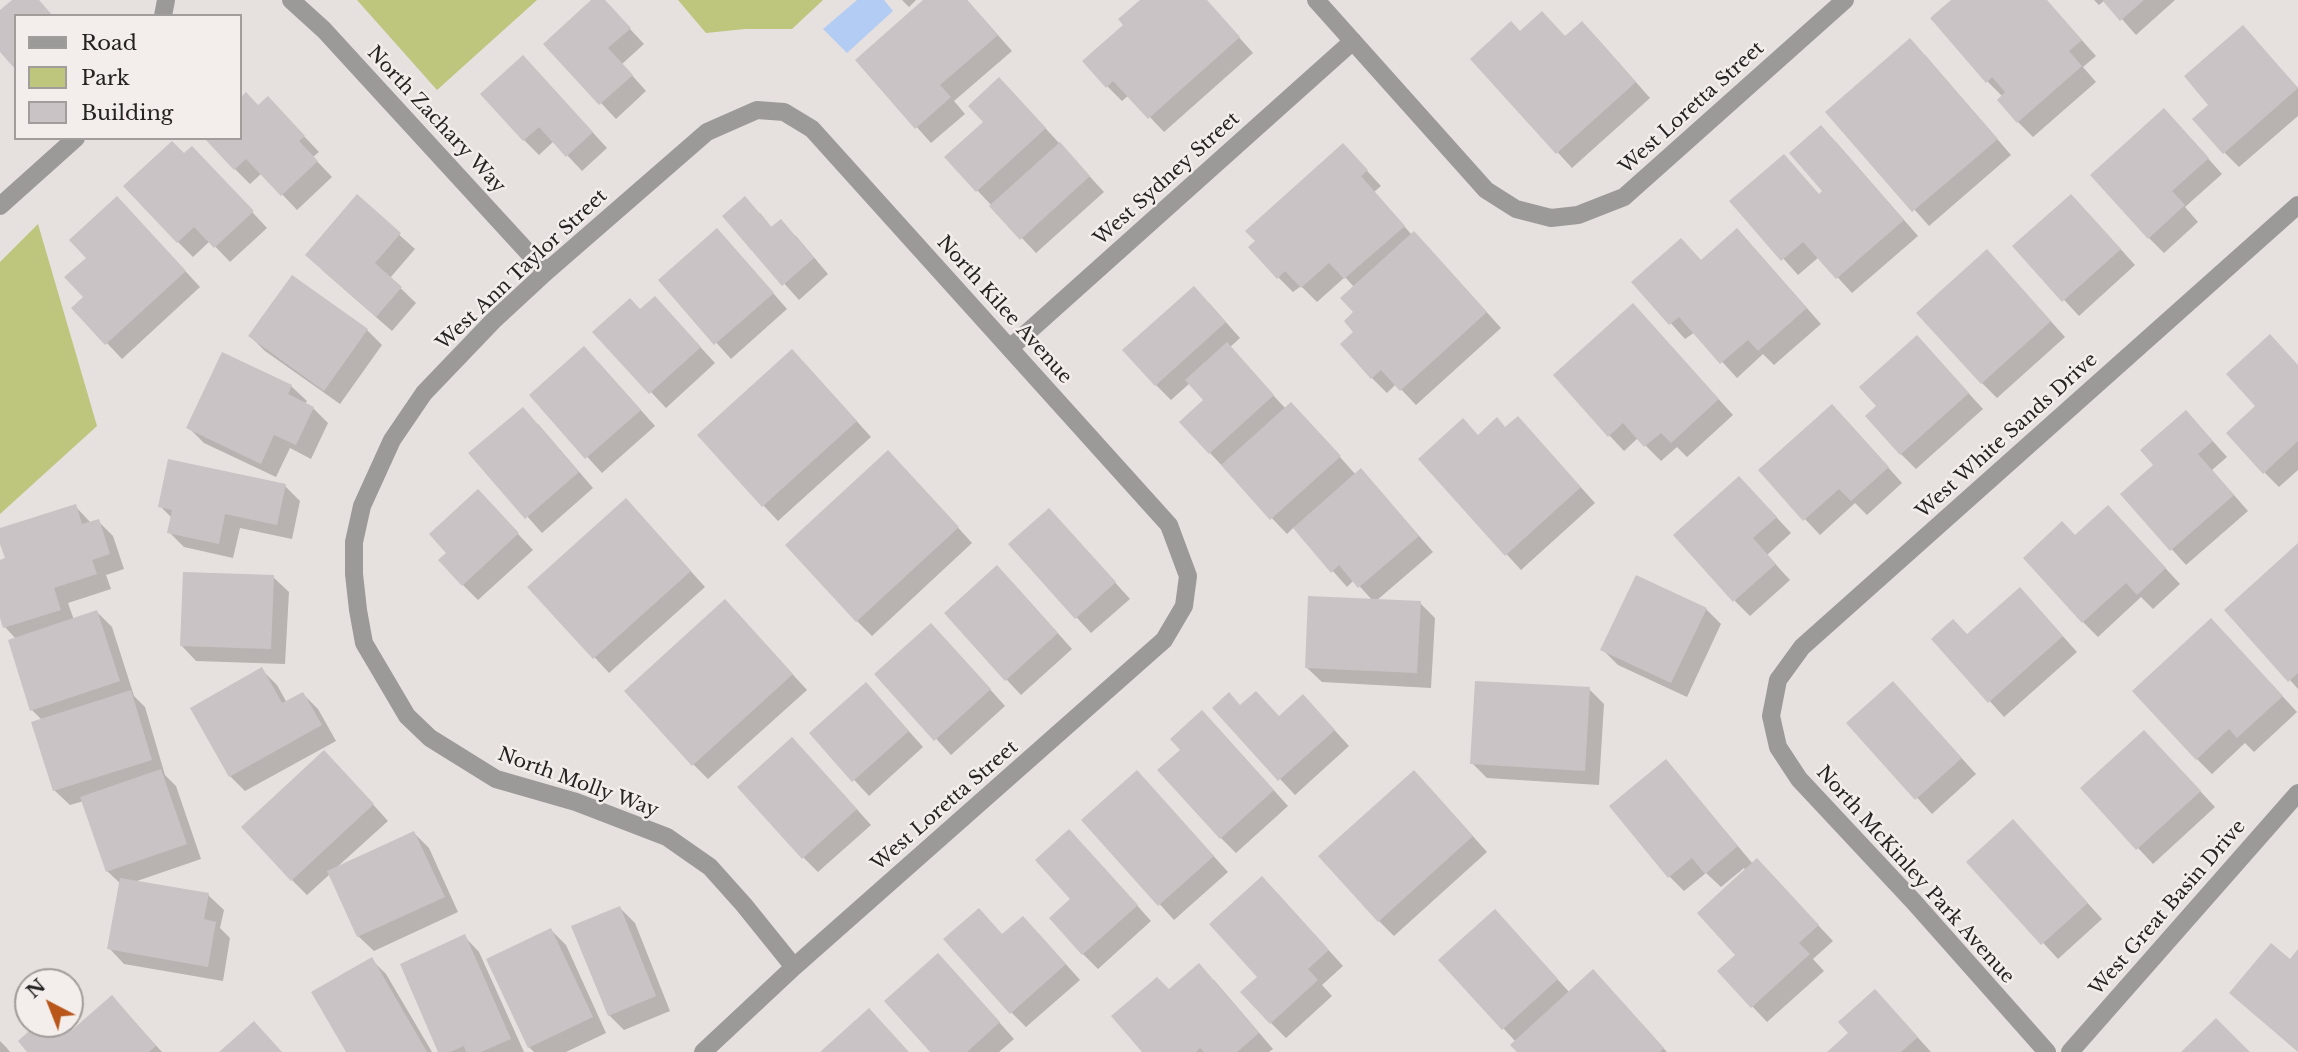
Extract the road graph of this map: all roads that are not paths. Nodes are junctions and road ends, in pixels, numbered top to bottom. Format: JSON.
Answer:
{"nodes":[{"id":1,"x":291,"y":0,"type":"edge"},
{"id":2,"x":1316,"y":0,"type":"edge"},
{"id":3,"x":1845,"y":0,"type":"edge"},
{"id":4,"x":1353,"y":41,"type":"junction"},
{"id":5,"x":757,"y":110,"type":"joint"},
{"id":6,"x":74,"y":140,"type":"edge"},
{"id":7,"x":2298,"y":205,"type":"edge"},
{"id":8,"x":0,"y":206,"type":"edge"},
{"id":9,"x":546,"y":272,"type":"junction"},
{"id":10,"x":1010,"y":348,"type":"junction"},
{"id":11,"x":362,"y":506,"type":"joint"},
{"id":12,"x":1188,"y":576,"type":"joint"},
{"id":13,"x":1771,"y":716,"type":"joint"},
{"id":14,"x":2298,"y":793,"type":"edge"},
{"id":15,"x":794,"y":967,"type":"junction"},
{"id":16,"x":703,"y":1052,"type":"edge"},
{"id":17,"x":2047,"y":1052,"type":"edge"},
{"id":18,"x":2070,"y":1052,"type":"edge"}],
"edges":[{"from":1,"to":9,"type":"street","name":"North Zachary Way"},
{"from":2,"to":4,"type":"street"},
{"from":3,"to":4,"type":"street","name":"West Loretta Street"},
{"from":4,"to":10,"type":"street","name":"West Sydney Street"},
{"from":5,"to":9,"type":"street","name":"West Ann Taylor Street"},
{"from":5,"to":10,"type":"street","name":"North Kilee Avenue"},
{"from":6,"to":8,"type":"street"},
{"from":7,"to":13,"type":"street","name":"West White Sands Drive"},
{"from":9,"to":11,"type":"street","name":"West Ann Taylor Street"},
{"from":10,"to":12,"type":"street","name":"North Kilee Avenue"},
{"from":11,"to":15,"type":"street","name":"North Molly Way"},
{"from":12,"to":15,"type":"street","name":"West Loretta Street"},
{"from":13,"to":17,"type":"street","name":"North McKinley Park Avenue"},
{"from":14,"to":18,"type":"street","name":"West Great Basin Drive"},
{"from":15,"to":16,"type":"street","name":"West Loretta Street"}]}
